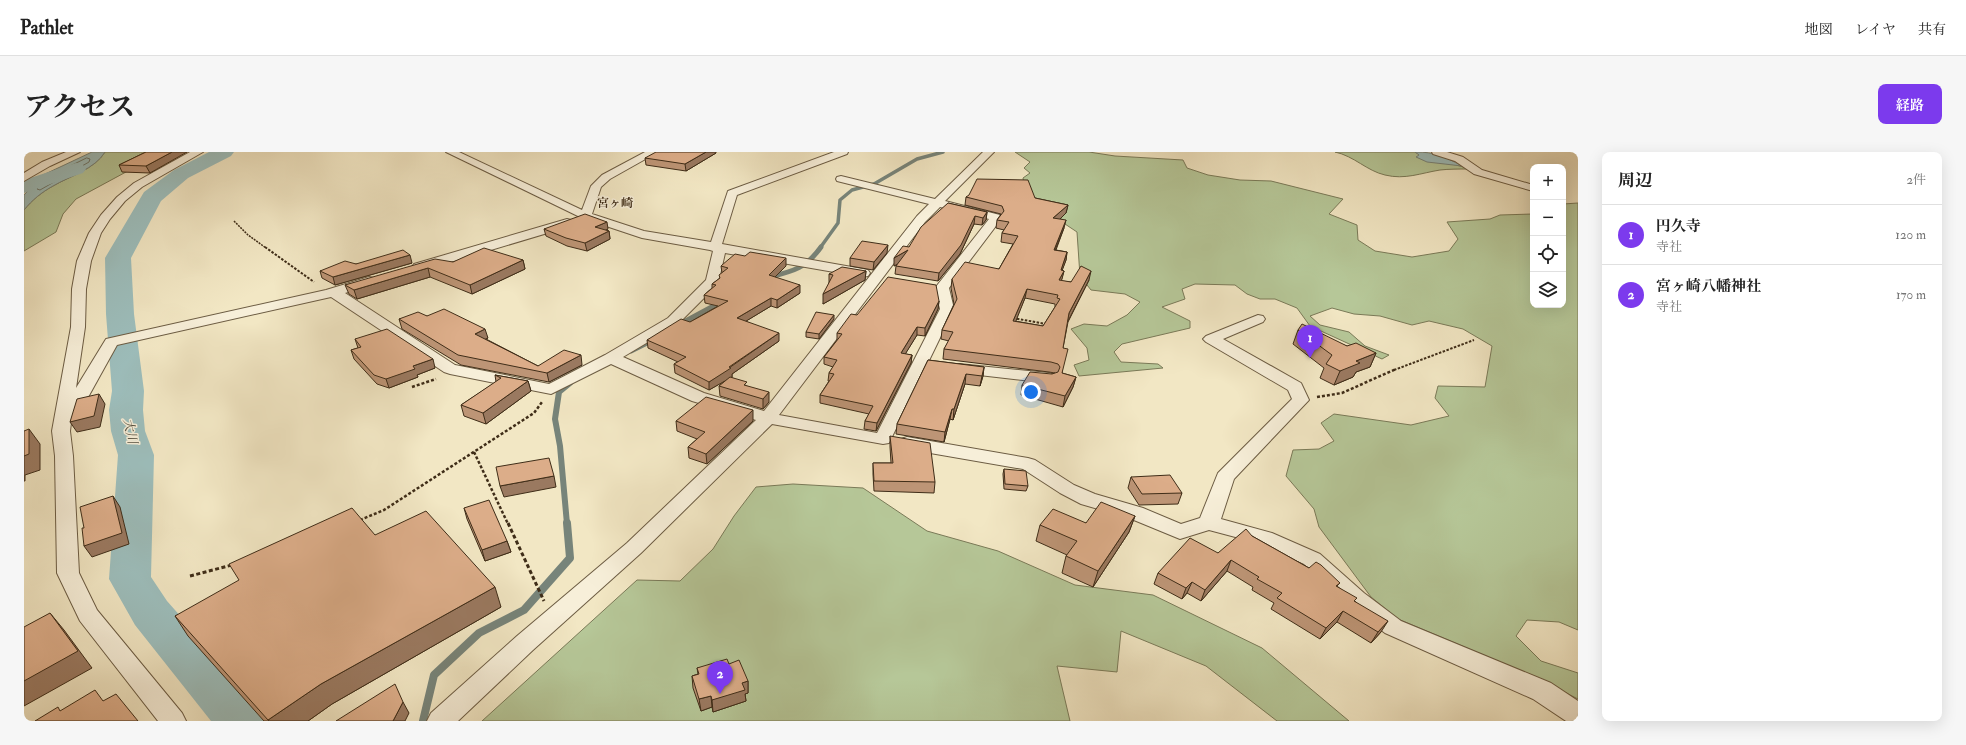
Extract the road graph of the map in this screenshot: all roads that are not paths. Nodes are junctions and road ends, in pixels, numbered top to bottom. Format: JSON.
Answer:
{"nodes":[{"id":1,"x":75,"y":152,"type":"edge"},
{"id":2,"x":198,"y":152,"type":"edge"},
{"id":3,"x":451,"y":152,"type":"edge"},
{"id":4,"x":654,"y":152,"type":"edge"},
{"id":5,"x":842,"y":152,"type":"edge"},
{"id":6,"x":989,"y":152,"type":"edge"},
{"id":7,"x":1436,"y":152,"type":"edge"},
{"id":8,"x":26,"y":175,"type":"edge"},
{"id":9,"x":842,"y":179,"type":"dead end"},
{"id":10,"x":1530,"y":187,"type":"edge"},
{"id":11,"x":937,"y":204,"type":"junction"},
{"id":12,"x":586,"y":216,"type":"junction"},
{"id":13,"x":718,"y":248,"type":"junction"},
{"id":14,"x":402,"y":272,"type":"edge"},
{"id":15,"x":876,"y":276,"type":"junction"},
{"id":16,"x":891,"y":278,"type":"edge"},
{"id":17,"x":380,"y":279,"type":"edge"},
{"id":18,"x":928,"y":285,"type":"edge"},
{"id":19,"x":942,"y":288,"type":"junction"},
{"id":20,"x":332,"y":292,"type":"junction"},
{"id":21,"x":1258,"y":319,"type":"dead end"},
{"id":22,"x":610,"y":358,"type":"junction"},
{"id":23,"x":933,"y":365,"type":"junction"},
{"id":24,"x":1049,"y":378,"type":"edge"},
{"id":25,"x":768,"y":418,"type":"junction"},
{"id":26,"x":61,"y":431,"type":"junction"},
{"id":27,"x":883,"y":439,"type":"junction"},
{"id":28,"x":1210,"y":523,"type":"junction"},
{"id":29,"x":1578,"y":715,"type":"edge"},
{"id":30,"x":173,"y":721,"type":"edge"},
{"id":31,"x":440,"y":721,"type":"edge"}],
"edges":[{"from":1,"to":8,"type":"street"},
{"from":2,"to":26,"type":"street"},
{"from":3,"to":12,"type":"street"},
{"from":4,"to":12,"type":"street"},
{"from":5,"to":13,"type":"street"},
{"from":6,"to":11,"type":"street"},
{"from":7,"to":10,"type":"street"},
{"from":9,"to":11,"type":"street"},
{"from":11,"to":15,"type":"street"},
{"from":11,"to":19,"type":"street"},
{"from":12,"to":13,"type":"street"},
{"from":12,"to":14,"type":"street"},
{"from":13,"to":15,"type":"street"},
{"from":13,"to":22,"type":"street"},
{"from":15,"to":16,"type":"street"},
{"from":15,"to":25,"type":"street"},
{"from":17,"to":20,"type":"street"},
{"from":18,"to":19,"type":"street"},
{"from":19,"to":23,"type":"street"},
{"from":20,"to":22,"type":"street"},
{"from":20,"to":26,"type":"street"},
{"from":21,"to":28,"type":"street"},
{"from":22,"to":25,"type":"street"},
{"from":23,"to":24,"type":"street"},
{"from":23,"to":27,"type":"street"},
{"from":25,"to":27,"type":"street"},
{"from":25,"to":31,"type":"street"},
{"from":26,"to":30,"type":"street"},
{"from":27,"to":28,"type":"street"},
{"from":28,"to":29,"type":"street"}]}
